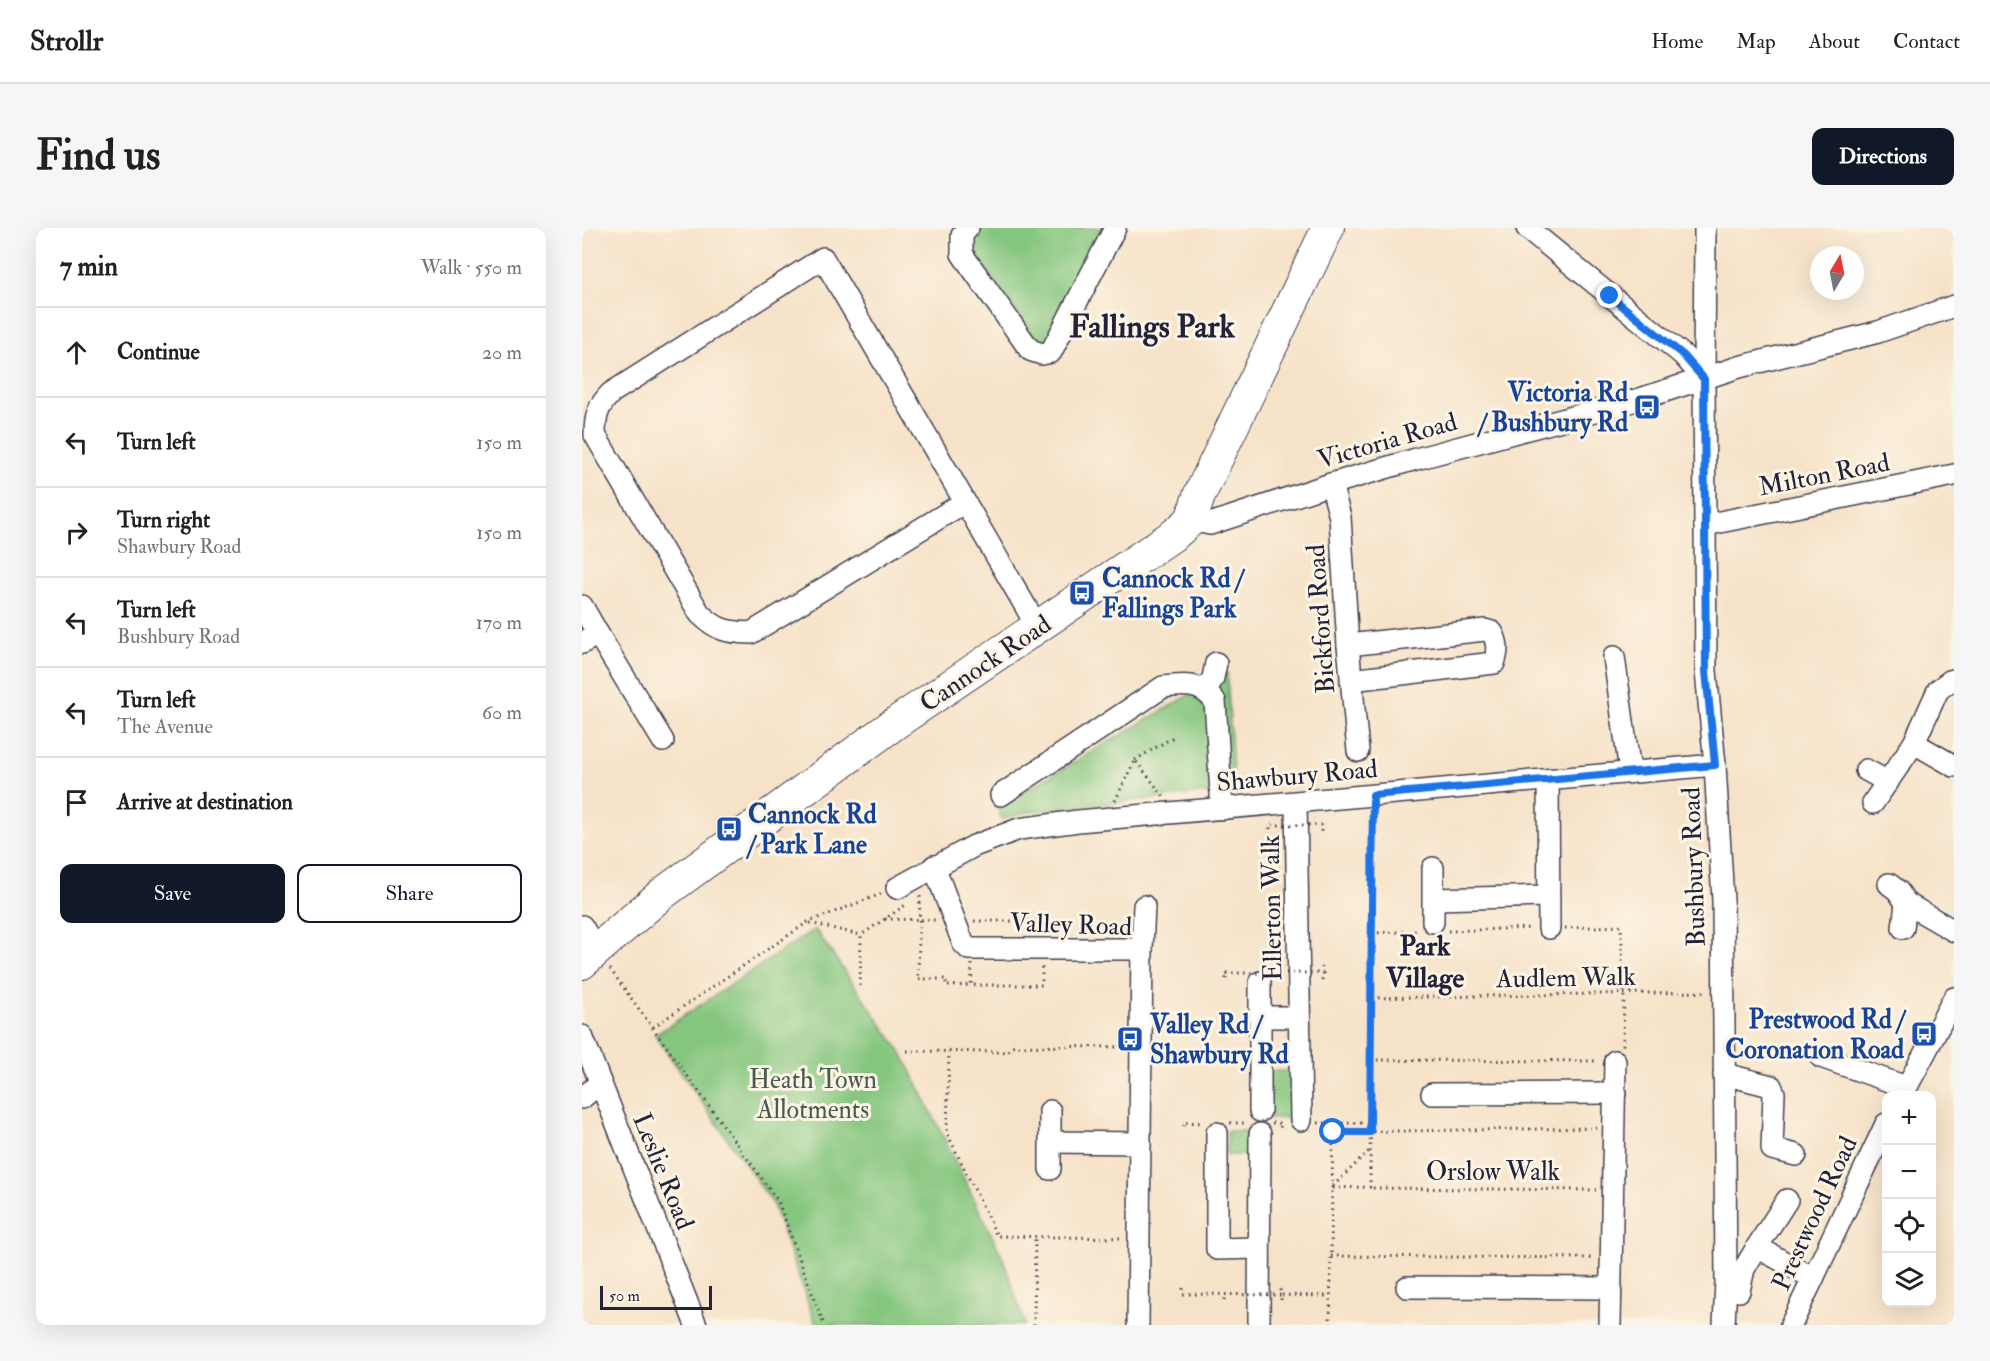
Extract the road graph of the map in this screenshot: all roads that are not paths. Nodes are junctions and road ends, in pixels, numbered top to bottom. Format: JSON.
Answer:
{"nodes":[{"id":1,"x":968,"y":228,"type":"edge"},
{"id":2,"x":1115,"y":228,"type":"edge"},
{"id":3,"x":1328,"y":228,"type":"edge"},
{"id":4,"x":1527,"y":228,"type":"edge"},
{"id":5,"x":1705,"y":228,"type":"edge"},
{"id":6,"x":1954,"y":306,"type":"edge"},
{"id":7,"x":1704,"y":379,"type":"junction"},
{"id":8,"x":1954,"y":475,"type":"edge"},
{"id":9,"x":1331,"y":484,"type":"junction"},
{"id":10,"x":965,"y":502,"type":"junction"},
{"id":11,"x":1191,"y":520,"type":"junction"},
{"id":12,"x":1705,"y":525,"type":"junction"},
{"id":13,"x":582,"y":606,"type":"edge"},
{"id":14,"x":1038,"y":628,"type":"junction"},
{"id":15,"x":590,"y":638,"type":"edge"},
{"id":16,"x":1348,"y":645,"type":"junction"},
{"id":17,"x":1614,"y":657,"type":"dead end"},
{"id":18,"x":1216,"y":663,"type":"dead end"},
{"id":19,"x":1351,"y":680,"type":"junction"},
{"id":20,"x":1954,"y":680,"type":"edge"},
{"id":21,"x":1206,"y":690,"type":"junction"},
{"id":22,"x":663,"y":741,"type":"dead end"},
{"id":23,"x":1914,"y":743,"type":"junction"},
{"id":24,"x":1358,"y":751,"type":"dead end"},
{"id":25,"x":1715,"y":765,"type":"junction"},
{"id":26,"x":1954,"y":766,"type":"edge"},
{"id":27,"x":1866,"y":770,"type":"dead end"},
{"id":28,"x":1630,"y":772,"type":"junction"},
{"id":29,"x":1548,"y":780,"type":"junction"},
{"id":30,"x":1888,"y":782,"type":"junction"},
{"id":31,"x":1000,"y":795,"type":"dead end"},
{"id":32,"x":1296,"y":802,"type":"junction"},
{"id":33,"x":1873,"y":803,"type":"dead end"},
{"id":34,"x":1222,"y":809,"type":"junction"},
{"id":35,"x":934,"y":866,"type":"junction"},
{"id":36,"x":1433,"y":868,"type":"dead end"},
{"id":37,"x":897,"y":888,"type":"road end"},
{"id":38,"x":1548,"y":896,"type":"junction"},
{"id":39,"x":1434,"y":898,"type":"junction"},
{"id":40,"x":1144,"y":906,"type":"dead end"},
{"id":41,"x":1432,"y":928,"type":"road end"},
{"id":42,"x":1549,"y":928,"type":"road end"},
{"id":43,"x":1903,"y":928,"type":"dead end"},
{"id":44,"x":1954,"y":931,"type":"edge"},
{"id":45,"x":587,"y":946,"type":"edge"},
{"id":46,"x":1142,"y":949,"type":"junction"},
{"id":47,"x":1260,"y":982,"type":"dead end"},
{"id":48,"x":1953,"y":1003,"type":"edge"},
{"id":49,"x":1260,"y":1017,"type":"junction"},
{"id":50,"x":1299,"y":1017,"type":"junction"},
{"id":51,"x":582,"y":1036,"type":"edge"},
{"id":52,"x":1821,"y":1057,"type":"dead end"},
{"id":53,"x":1615,"y":1061,"type":"road end"},
{"id":54,"x":1724,"y":1074,"type":"junction"},
{"id":55,"x":600,"y":1083,"type":"junction"},
{"id":56,"x":1904,"y":1091,"type":"edge"},
{"id":57,"x":1614,"y":1093,"type":"junction"},
{"id":58,"x":1432,"y":1094,"type":"dead end"},
{"id":59,"x":582,"y":1098,"type":"edge"},
{"id":60,"x":1050,"y":1111,"type":"dead end"},
{"id":61,"x":1260,"y":1111,"type":"dead end"},
{"id":62,"x":1296,"y":1122,"type":"road end"},
{"id":63,"x":1217,"y":1133,"type":"dead end"},
{"id":64,"x":1260,"y":1134,"type":"dead end"},
{"id":65,"x":1882,"y":1134,"type":"edge"},
{"id":66,"x":1051,"y":1142,"type":"junction"},
{"id":67,"x":1140,"y":1143,"type":"junction"},
{"id":68,"x":1796,"y":1155,"type":"dead end"},
{"id":69,"x":1050,"y":1169,"type":"dead end"},
{"id":70,"x":1787,"y":1200,"type":"dead end"},
{"id":71,"x":1757,"y":1247,"type":"junction"},
{"id":72,"x":1259,"y":1248,"type":"junction"},
{"id":73,"x":1813,"y":1278,"type":"junction"},
{"id":74,"x":1407,"y":1287,"type":"dead end"},
{"id":75,"x":1611,"y":1288,"type":"junction"},
{"id":76,"x":1739,"y":1292,"type":"dead end"},
{"id":77,"x":696,"y":1325,"type":"edge"},
{"id":78,"x":1138,"y":1325,"type":"edge"},
{"id":79,"x":1259,"y":1325,"type":"edge"},
{"id":80,"x":1610,"y":1325,"type":"edge"},
{"id":81,"x":1724,"y":1325,"type":"edge"},
{"id":82,"x":1791,"y":1325,"type":"edge"}],
"edges":[{"from":1,"to":2,"type":"street"},
{"from":3,"to":11,"type":"highway"},
{"from":4,"to":7,"type":"street"},
{"from":5,"to":7,"type":"street","name":"Bushbury Road"},
{"from":6,"to":7,"type":"street","name":"Victoria Road"},
{"from":7,"to":9,"type":"street","name":"Victoria Road"},
{"from":7,"to":12,"type":"street","name":"Bushbury Road"},
{"from":8,"to":12,"type":"street","name":"Milton Road"},
{"from":9,"to":11,"type":"street","name":"Victoria Road"},
{"from":9,"to":16,"type":"street","name":"Bickford Road"},
{"from":10,"to":10,"type":"street"},
{"from":10,"to":14,"type":"street"},
{"from":11,"to":14,"type":"highway","name":"Cannock Road"},
{"from":12,"to":25,"type":"street","name":"Bushbury Road"},
{"from":13,"to":15,"type":"street"},
{"from":14,"to":45,"type":"highway","name":"Cannock Road"},
{"from":15,"to":22,"type":"street"},
{"from":16,"to":19,"type":"street","name":"Bickford Road"},
{"from":16,"to":19,"type":"street"},
{"from":17,"to":28,"type":"street"},
{"from":18,"to":21,"type":"street"},
{"from":19,"to":24,"type":"street","name":"Bickford Road"},
{"from":20,"to":23,"type":"street"},
{"from":21,"to":31,"type":"street"},
{"from":21,"to":34,"type":"street"},
{"from":23,"to":26,"type":"street"},
{"from":23,"to":30,"type":"street"},
{"from":25,"to":28,"type":"street","name":"Shawbury Road"},
{"from":25,"to":54,"type":"street","name":"Bushbury Road"},
{"from":27,"to":30,"type":"street"},
{"from":28,"to":29,"type":"street","name":"Shawbury Road"},
{"from":29,"to":32,"type":"street","name":"Shawbury Road"},
{"from":29,"to":38,"type":"street"},
{"from":30,"to":33,"type":"street"},
{"from":32,"to":34,"type":"street","name":"Shawbury Road"},
{"from":32,"to":50,"type":"street","name":"Ellerton Walk"},
{"from":34,"to":35,"type":"street","name":"Shawbury Road"},
{"from":35,"to":37,"type":"street","name":"Shawbury Road"},
{"from":35,"to":46,"type":"street","name":"Valley Road"},
{"from":36,"to":39,"type":"street"},
{"from":38,"to":39,"type":"street"},
{"from":38,"to":42,"type":"street"},
{"from":39,"to":41,"type":"street"},
{"from":40,"to":46,"type":"street"},
{"from":43,"to":44,"type":"street"},
{"from":46,"to":67,"type":"street","name":"Valley Road"},
{"from":47,"to":49,"type":"street"},
{"from":48,"to":56,"type":"street"},
{"from":49,"to":50,"type":"street"},
{"from":49,"to":61,"type":"street"},
{"from":50,"to":62,"type":"street","name":"Ellerton Walk"},
{"from":51,"to":55,"type":"street","name":"Leslie Road"},
{"from":52,"to":56,"type":"street"},
{"from":53,"to":57,"type":"street"},
{"from":54,"to":68,"type":"street"},
{"from":54,"to":81,"type":"street","name":"Bushbury Road"},
{"from":55,"to":59,"type":"street"},
{"from":55,"to":77,"type":"street","name":"Leslie Road"},
{"from":57,"to":58,"type":"street"},
{"from":57,"to":75,"type":"street"},
{"from":60,"to":66,"type":"street"},
{"from":63,"to":72,"type":"street"},
{"from":64,"to":72,"type":"street"},
{"from":65,"to":73,"type":"street","name":"Prestwood Road"},
{"from":66,"to":67,"type":"street"},
{"from":66,"to":69,"type":"street"},
{"from":67,"to":78,"type":"street","name":"Valley Road"},
{"from":70,"to":71,"type":"street"},
{"from":71,"to":73,"type":"street"},
{"from":71,"to":76,"type":"street"},
{"from":72,"to":79,"type":"street"},
{"from":73,"to":82,"type":"street","name":"Prestwood Road"},
{"from":74,"to":75,"type":"street"},
{"from":75,"to":80,"type":"street"}]}
